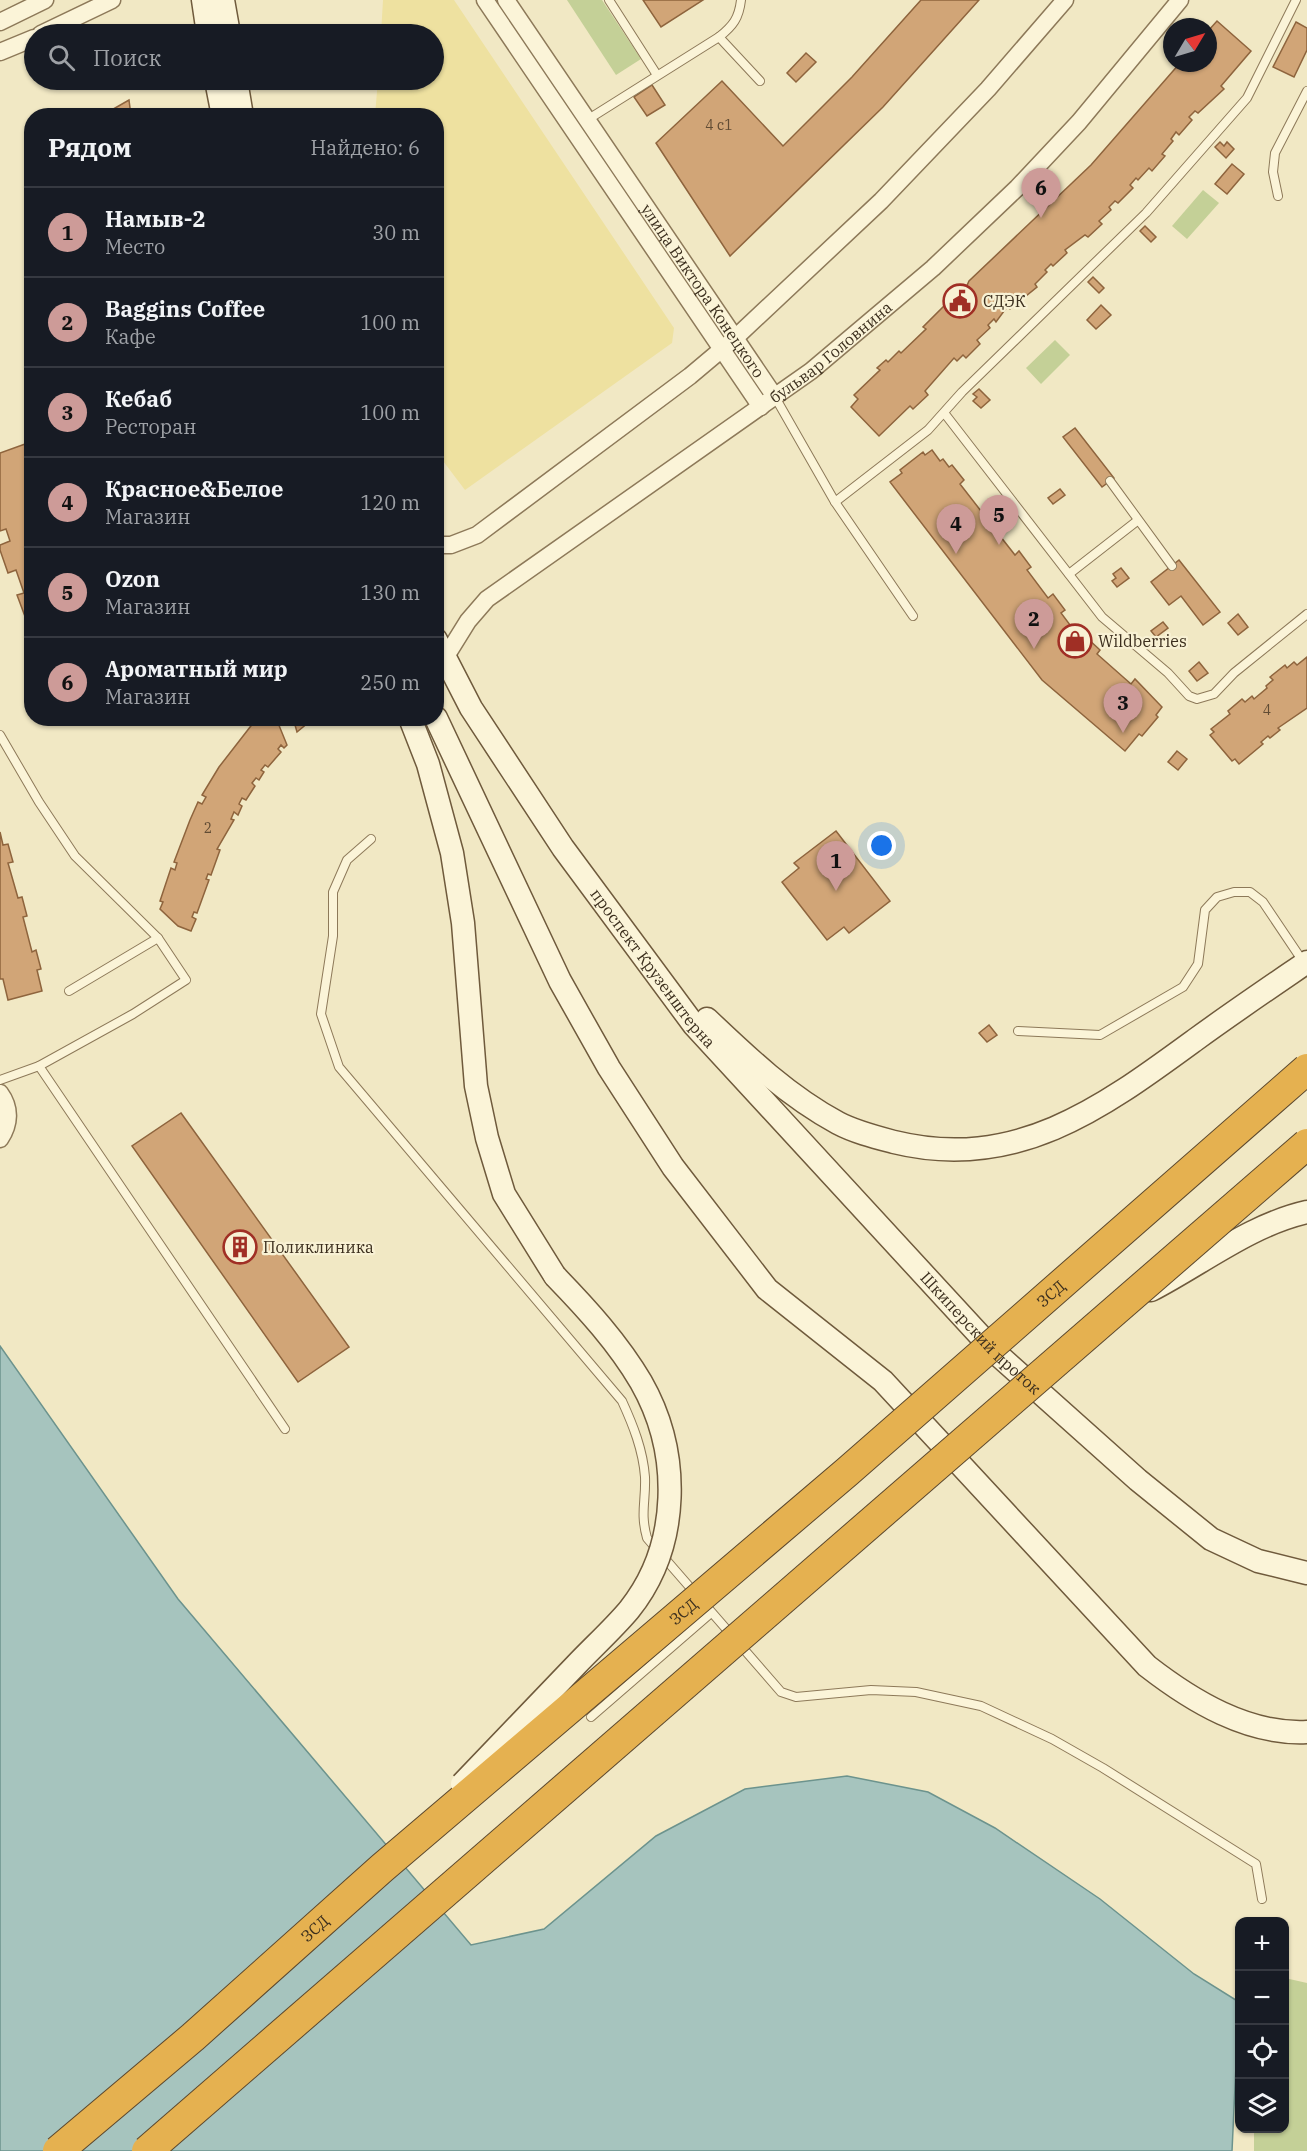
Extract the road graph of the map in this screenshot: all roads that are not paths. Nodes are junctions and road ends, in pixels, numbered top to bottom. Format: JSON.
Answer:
{"nodes":[{"id":1,"x":45,"y":0,"type":"edge"},
{"id":2,"x":112,"y":0,"type":"edge"},
{"id":3,"x":203,"y":0,"type":"edge"},
{"id":4,"x":223,"y":0,"type":"edge"},
{"id":5,"x":485,"y":0,"type":"edge"},
{"id":6,"x":506,"y":0,"type":"edge"},
{"id":7,"x":609,"y":0,"type":"edge"},
{"id":8,"x":741,"y":0,"type":"edge"},
{"id":9,"x":1180,"y":0,"type":"edge"},
{"id":10,"x":1296,"y":0,"type":"edge"},
{"id":11,"x":1064,"y":1,"type":"edge"},
{"id":12,"x":0,"y":22,"type":"edge"},
{"id":13,"x":62,"y":24,"type":"edge"},
{"id":14,"x":207,"y":24,"type":"edge"},
{"id":15,"x":227,"y":24,"type":"edge"},
{"id":16,"x":719,"y":38,"type":"junction"},
{"id":17,"x":24,"y":42,"type":"edge"},
{"id":18,"x":0,"y":52,"type":"edge"},
{"id":19,"x":657,"y":75,"type":"junction"},
{"id":20,"x":760,"y":81,"type":"dead end"},
{"id":21,"x":218,"y":90,"type":"edge"},
{"id":22,"x":238,"y":90,"type":"edge"},
{"id":23,"x":1307,"y":91,"type":"edge"},
{"id":24,"x":221,"y":108,"type":"edge"},
{"id":25,"x":241,"y":108,"type":"edge"},
{"id":26,"x":587,"y":120,"type":"junction"},
{"id":27,"x":1278,"y":196,"type":"dead end"},
{"id":28,"x":734,"y":339,"type":"junction"},
{"id":29,"x":721,"y":351,"type":"junction"},
{"id":30,"x":775,"y":397,"type":"junction"},
{"id":31,"x":760,"y":407,"type":"junction"},
{"id":32,"x":945,"y":414,"type":"junction"},
{"id":33,"x":1110,"y":481,"type":"dead end"},
{"id":34,"x":835,"y":502,"type":"junction"},
{"id":35,"x":1137,"y":521,"type":"junction"},
{"id":36,"x":444,"y":546,"type":"edge"},
{"id":37,"x":1172,"y":566,"type":"dead end"},
{"id":38,"x":1069,"y":574,"type":"junction"},
{"id":39,"x":1307,"y":614,"type":"edge"},
{"id":40,"x":913,"y":616,"type":"dead end"},
{"id":41,"x":444,"y":646,"type":"edge"},
{"id":42,"x":444,"y":655,"type":"edge"},
{"id":43,"x":413,"y":726,"type":"edge"},
{"id":44,"x":440,"y":726,"type":"edge"},
{"id":45,"x":0,"y":735,"type":"edge"},
{"id":46,"x":371,"y":839,"type":"dead end"},
{"id":47,"x":563,"y":848,"type":"junction"},
{"id":48,"x":158,"y":938,"type":"junction"},
{"id":49,"x":1306,"y":963,"type":"edge"},
{"id":50,"x":69,"y":991,"type":"dead end"},
{"id":51,"x":1018,"y":1031,"type":"dead end"},
{"id":52,"x":39,"y":1066,"type":"junction"},
{"id":53,"x":1307,"y":1069,"type":"edge"},
{"id":54,"x":0,"y":1080,"type":"edge"},
{"id":55,"x":0,"y":1093,"type":"edge"},
{"id":56,"x":0,"y":1138,"type":"edge"},
{"id":57,"x":1307,"y":1144,"type":"edge"},
{"id":58,"x":1307,"y":1212,"type":"edge"},
{"id":59,"x":915,"y":1263,"type":"joint"},
{"id":60,"x":1124,"y":1305,"type":"junction"},
{"id":61,"x":285,"y":1429,"type":"dead end"},
{"id":62,"x":1307,"y":1573,"type":"edge"},
{"id":63,"x":711,"y":1613,"type":"junction"},
{"id":64,"x":591,"y":1717,"type":"dead end"},
{"id":65,"x":1307,"y":1732,"type":"edge"},
{"id":66,"x":382,"y":1868,"type":"junction"},
{"id":67,"x":1262,"y":1899,"type":"dead end"},
{"id":68,"x":58,"y":2151,"type":"edge"},
{"id":69,"x":147,"y":2151,"type":"edge"}],
"edges":[{"from":1,"to":12,"type":"street"},
{"from":2,"to":13,"type":"street"},
{"from":3,"to":14,"type":"main road"},
{"from":4,"to":15,"type":"main road"},
{"from":5,"to":29,"type":"street","name":"улица Виктора Конецкого"},
{"from":6,"to":26,"type":"street","name":"улица Виктора Конецкого"},
{"from":7,"to":19,"type":"lane"},
{"from":8,"to":16,"type":"lane"},
{"from":9,"to":30,"type":"street","name":"бульвар Головнина"},
{"from":10,"to":32,"type":"lane"},
{"from":11,"to":28,"type":"street"},
{"from":16,"to":19,"type":"lane"},
{"from":16,"to":20,"type":"lane"},
{"from":17,"to":18,"type":"street"},
{"from":19,"to":26,"type":"lane"},
{"from":21,"to":24,"type":"main road"},
{"from":22,"to":25,"type":"main road"},
{"from":23,"to":27,"type":"lane"},
{"from":26,"to":28,"type":"street","name":"улица Виктора Конецкого"},
{"from":28,"to":29,"type":"street"},
{"from":28,"to":30,"type":"street","name":"улица Виктора Конецкого"},
{"from":29,"to":31,"type":"street","name":"улица Виктора Конецкого"},
{"from":29,"to":36,"type":"street"},
{"from":30,"to":31,"type":"street","name":"бульвар Головнина"},
{"from":30,"to":34,"type":"lane","name":"улица Виктора Конецкого"},
{"from":31,"to":41,"type":"street","name":"бульвар Головнина"},
{"from":32,"to":34,"type":"lane"},
{"from":32,"to":38,"type":"lane"},
{"from":33,"to":35,"type":"lane"},
{"from":34,"to":40,"type":"lane","name":"улица Виктора Конецкого"},
{"from":35,"to":37,"type":"lane"},
{"from":35,"to":38,"type":"lane"},
{"from":38,"to":39,"type":"lane"},
{"from":42,"to":47,"type":"main road","name":"проспект Крузенштерна"},
{"from":43,"to":66,"type":"main road","bridge":true},
{"from":44,"to":65,"type":"main road"},
{"from":45,"to":48,"type":"lane"},
{"from":46,"to":63,"type":"lane"},
{"from":47,"to":49,"type":"main road"},
{"from":47,"to":59,"type":"main road","name":"проспект Крузенштерна"},
{"from":48,"to":50,"type":"lane"},
{"from":48,"to":52,"type":"lane"},
{"from":49,"to":51,"type":"lane"},
{"from":52,"to":54,"type":"lane"},
{"from":52,"to":61,"type":"lane"},
{"from":53,"to":66,"type":"highway","name":"ЗСД","bridge":true},
{"from":55,"to":56,"type":"street"},
{"from":57,"to":60,"type":"highway","bridge":true},
{"from":58,"to":60,"type":"main road"},
{"from":59,"to":62,"type":"main road","name":"Шкиперский проток"},
{"from":60,"to":69,"type":"highway","bridge":true},
{"from":63,"to":64,"type":"lane"},
{"from":63,"to":67,"type":"lane"},
{"from":66,"to":68,"type":"highway","name":"ЗСД","bridge":true}]}
